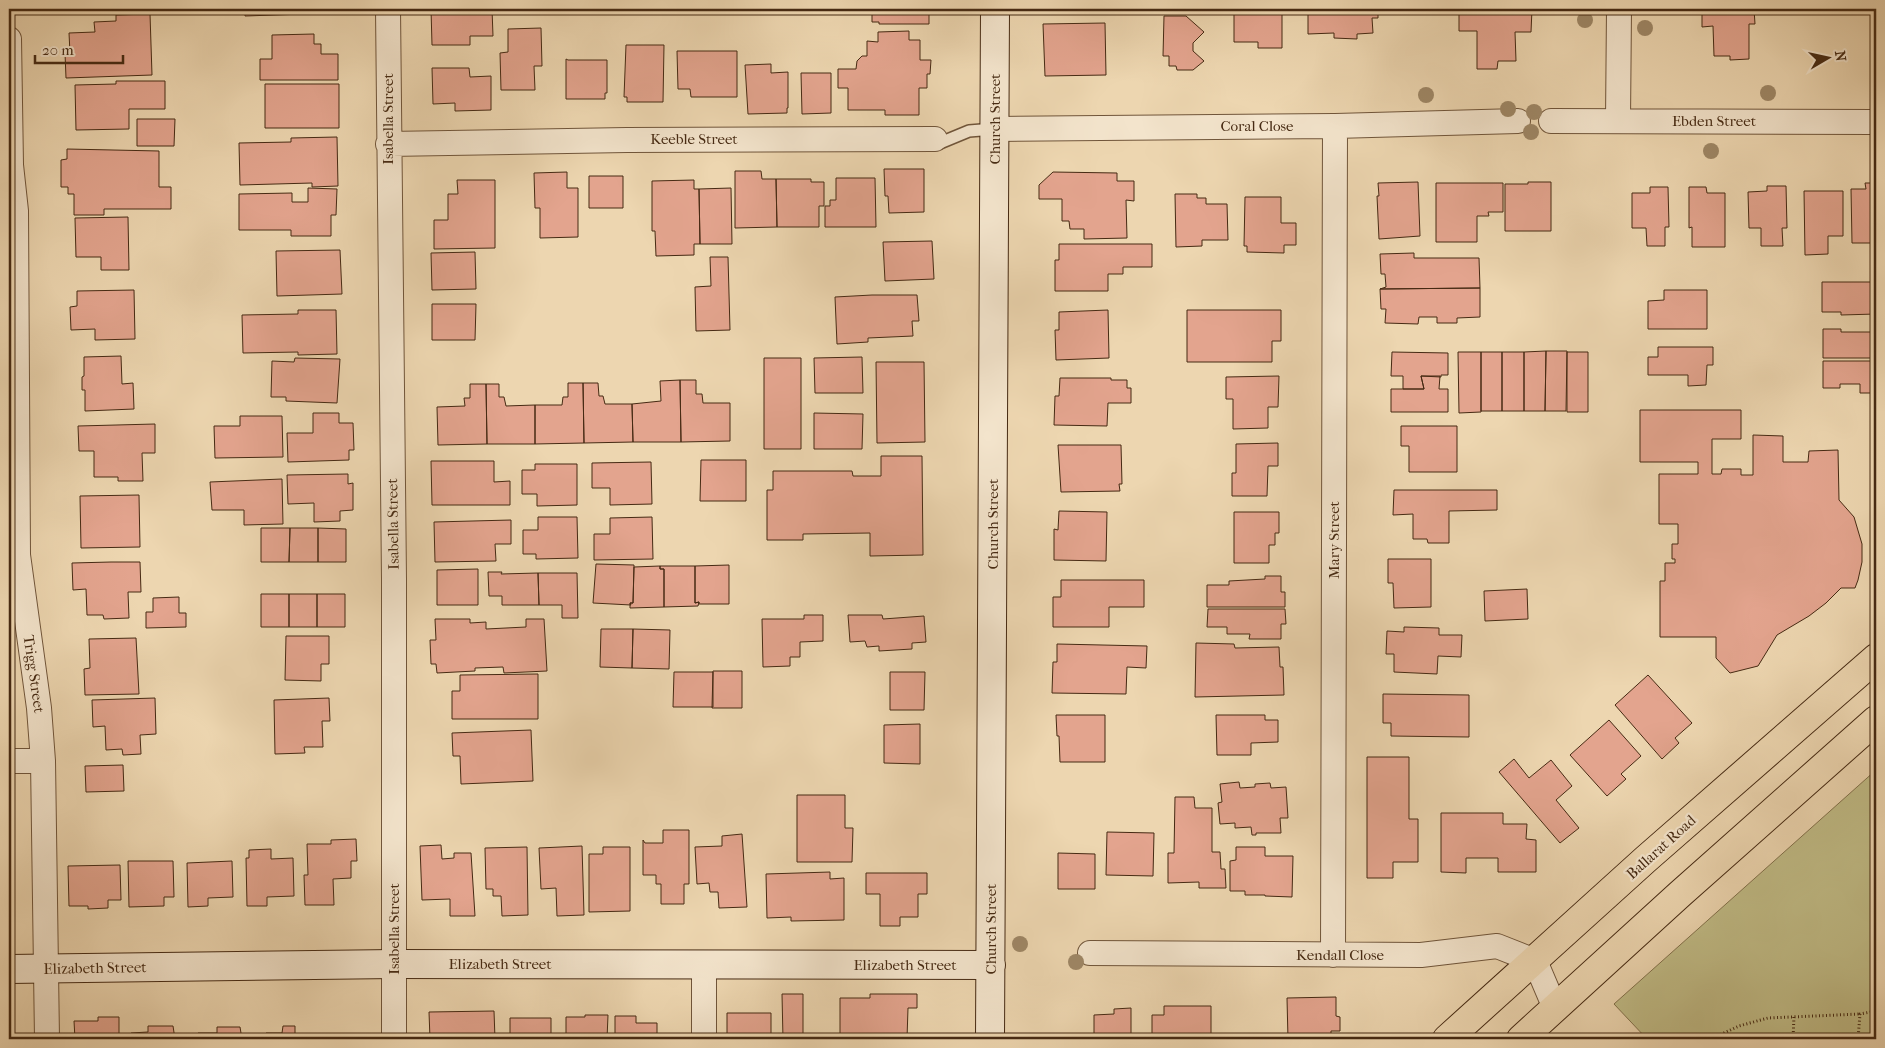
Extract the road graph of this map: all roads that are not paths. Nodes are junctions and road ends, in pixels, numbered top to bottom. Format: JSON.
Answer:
{"nodes":[{"id":1,"x":388,"y":9,"type":"edge"},
{"id":2,"x":995,"y":9,"type":"edge"},
{"id":3,"x":1619,"y":9,"type":"edge"},
{"id":4,"x":9,"y":39,"type":"edge"},
{"id":5,"x":1618,"y":120,"type":"junction"},
{"id":6,"x":1518,"y":121,"type":"dead end"},
{"id":7,"x":1551,"y":121,"type":"dead end"},
{"id":8,"x":1876,"y":122,"type":"edge"},
{"id":9,"x":1335,"y":126,"type":"junction"},
{"id":10,"x":996,"y":129,"type":"junction"},
{"id":11,"x":935,"y":139,"type":"joint"},
{"id":12,"x":388,"y":144,"type":"junction"},
{"id":13,"x":12,"y":210,"type":"edge"},
{"id":14,"x":1876,"y":658,"type":"edge"},
{"id":15,"x":1876,"y":720,"type":"edge"},
{"id":16,"x":43,"y":760,"type":"junction"},
{"id":17,"x":9,"y":761,"type":"edge"},
{"id":18,"x":1090,"y":953,"type":"dead end"},
{"id":19,"x":1333,"y":955,"type":"junction"},
{"id":20,"x":1535,"y":961,"type":"junction"},
{"id":21,"x":704,"y":963,"type":"junction"},
{"id":22,"x":394,"y":964,"type":"junction"},
{"id":23,"x":991,"y":965,"type":"junction"},
{"id":24,"x":9,"y":969,"type":"edge"},
{"id":25,"x":46,"y":969,"type":"junction"},
{"id":26,"x":1555,"y":1008,"type":"junction"},
{"id":27,"x":47,"y":1039,"type":"edge"},
{"id":28,"x":394,"y":1039,"type":"edge"},
{"id":29,"x":704,"y":1039,"type":"edge"},
{"id":30,"x":990,"y":1039,"type":"edge"},
{"id":31,"x":1447,"y":1039,"type":"edge"},
{"id":32,"x":1521,"y":1039,"type":"edge"}],
"edges":[{"from":1,"to":12,"type":"street","name":"Isabella Street"},
{"from":2,"to":10,"type":"street","name":"Church Street"},
{"from":3,"to":5,"type":"street"},
{"from":4,"to":13,"type":"street","name":"Trigg Street"},
{"from":5,"to":7,"type":"street","name":"Ebden Street"},
{"from":5,"to":8,"type":"street","name":"Ebden Street"},
{"from":6,"to":9,"type":"street","name":"Coral Close"},
{"from":9,"to":10,"type":"street","name":"Coral Close"},
{"from":9,"to":19,"type":"street","name":"Mary Street"},
{"from":10,"to":11,"type":"lane","name":"Keeble Street"},
{"from":10,"to":23,"type":"street","name":"Church Street"},
{"from":11,"to":12,"type":"street","name":"Keeble Street"},
{"from":12,"to":22,"type":"street","name":"Isabella Street"},
{"from":13,"to":16,"type":"street","name":"Trigg Street"},
{"from":14,"to":20,"type":"highway","name":"Ballarat Road"},
{"from":15,"to":26,"type":"highway"},
{"from":16,"to":17,"type":"street"},
{"from":16,"to":25,"type":"street","name":"Trigg Street"},
{"from":18,"to":19,"type":"street","name":"Kendall Close"},
{"from":19,"to":20,"type":"street","name":"Kendall Close"},
{"from":20,"to":26,"type":"street"},
{"from":20,"to":31,"type":"highway","name":"Ballarat Road"},
{"from":21,"to":22,"type":"street","name":"Elizabeth Street"},
{"from":21,"to":23,"type":"street","name":"Elizabeth Street"},
{"from":21,"to":29,"type":"street"},
{"from":22,"to":25,"type":"street","name":"Elizabeth Street"},
{"from":22,"to":28,"type":"street","name":"Isabella Street"},
{"from":23,"to":30,"type":"street","name":"Church Street"},
{"from":24,"to":25,"type":"street","name":"Elizabeth Street"},
{"from":25,"to":27,"type":"street","name":"Trigg Street"},
{"from":26,"to":32,"type":"highway"}]}
